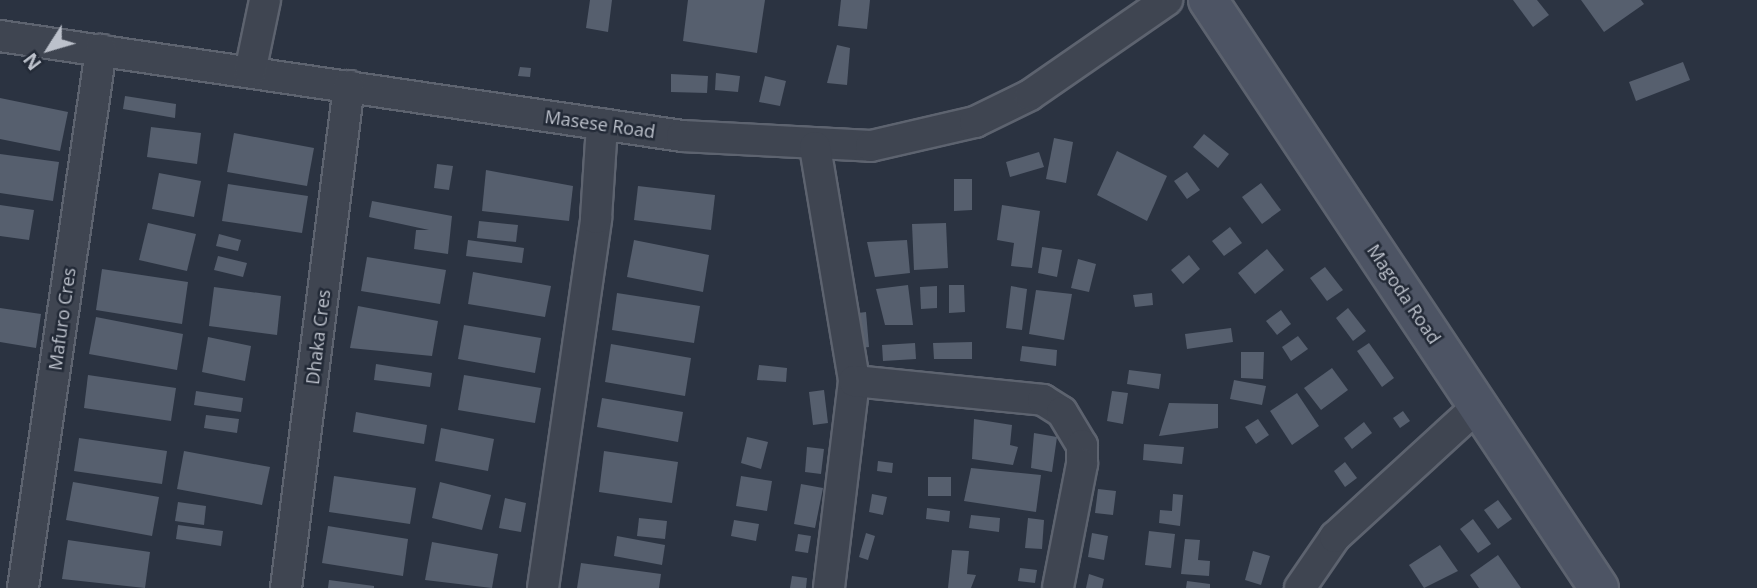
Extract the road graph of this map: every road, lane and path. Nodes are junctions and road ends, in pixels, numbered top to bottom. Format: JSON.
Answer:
{"nodes":[{"id":1,"x":265,"y":0,"type":"edge"},
{"id":2,"x":1167,"y":0,"type":"edge"},
{"id":3,"x":1208,"y":0,"type":"edge"},
{"id":4,"x":0,"y":36,"type":"edge"},
{"id":5,"x":101,"y":50,"type":"junction"},
{"id":6,"x":250,"y":72,"type":"junction"},
{"id":7,"x":349,"y":86,"type":"junction"},
{"id":8,"x":602,"y":124,"type":"junction"},
{"id":9,"x":815,"y":147,"type":"junction"},
{"id":10,"x":854,"y":381,"type":"junction"},
{"id":11,"x":1478,"y":406,"type":"junction"},
{"id":12,"x":23,"y":588,"type":"edge"},
{"id":13,"x":286,"y":588,"type":"edge"},
{"id":14,"x":543,"y":588,"type":"edge"},
{"id":15,"x":829,"y":588,"type":"edge"},
{"id":16,"x":1058,"y":588,"type":"edge"},
{"id":17,"x":1300,"y":588,"type":"edge"},
{"id":18,"x":1599,"y":588,"type":"edge"}],
"edges":[{"from":1,"to":6,"type":"street"},
{"from":2,"to":9,"type":"street","name":"Masese Road"},
{"from":3,"to":11,"type":"street","name":"Magoda Road"},
{"from":4,"to":5,"type":"street","name":"Masese Road"},
{"from":5,"to":6,"type":"street","name":"Masese Road"},
{"from":5,"to":12,"type":"street","name":"Mafuro Cres"},
{"from":6,"to":7,"type":"street","name":"Masese Road"},
{"from":7,"to":8,"type":"street","name":"Masese Road"},
{"from":7,"to":13,"type":"street","name":"Dhaka Cres"},
{"from":8,"to":9,"type":"street","name":"Masese Road"},
{"from":8,"to":14,"type":"street"},
{"from":9,"to":10,"type":"street"},
{"from":10,"to":15,"type":"street"},
{"from":10,"to":16,"type":"street"},
{"from":11,"to":17,"type":"street"},
{"from":11,"to":18,"type":"street","name":"Magoda Road"}]}
